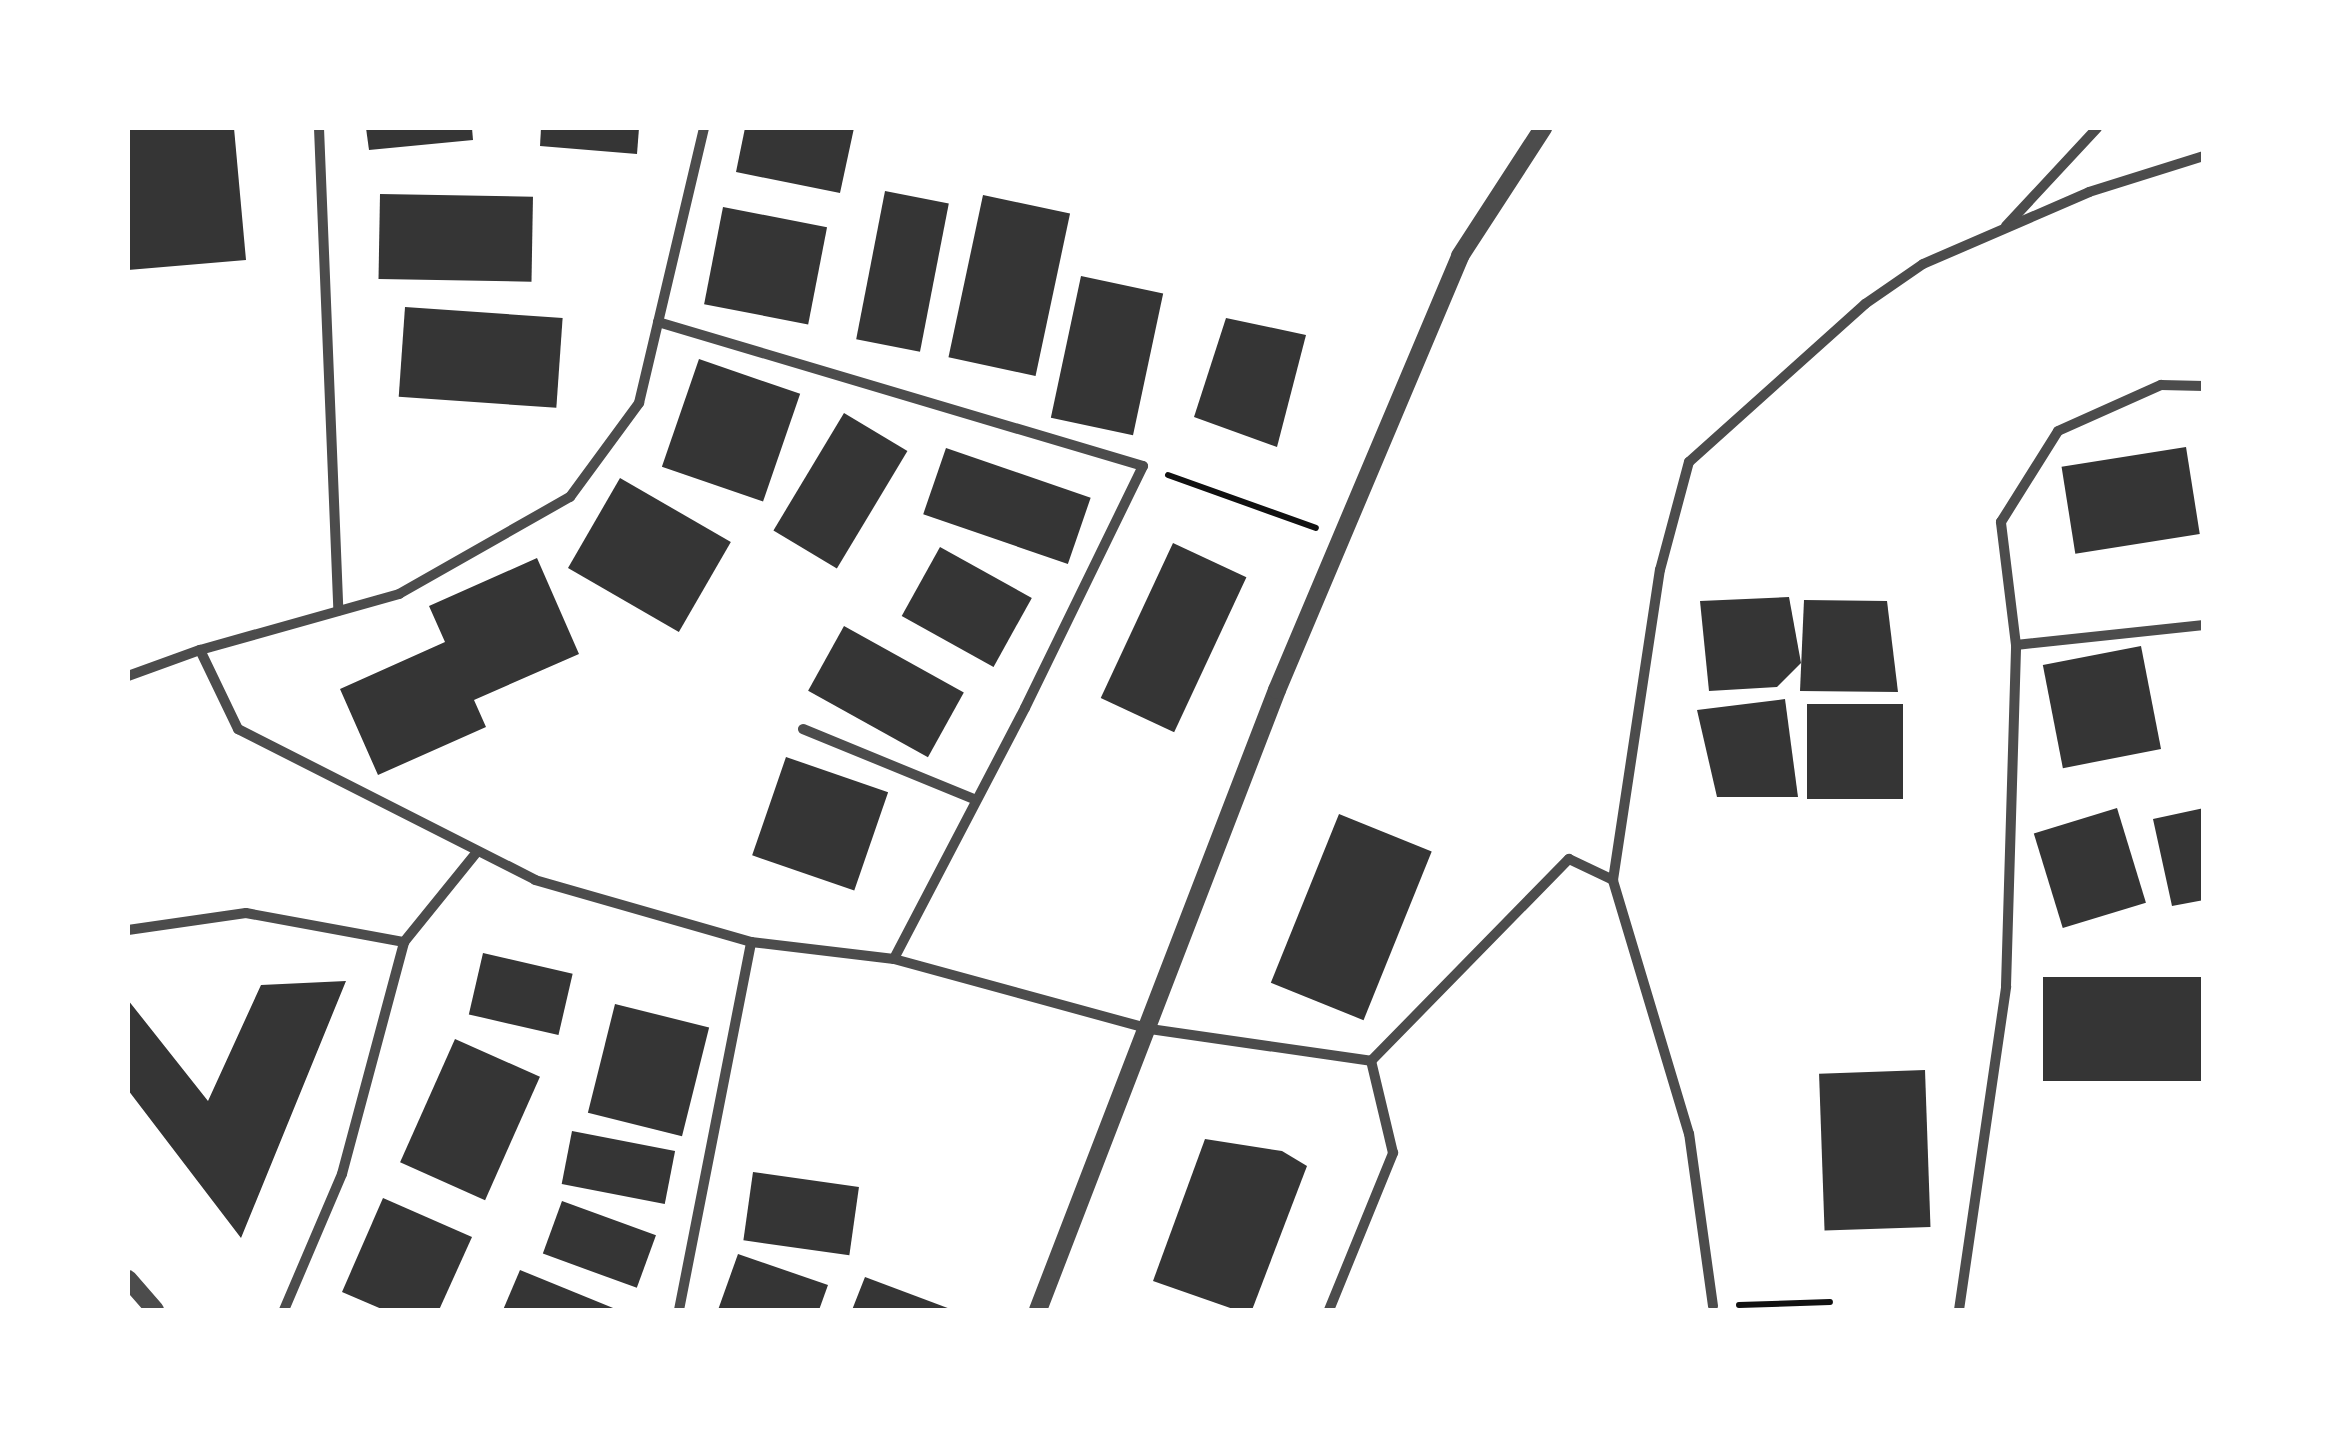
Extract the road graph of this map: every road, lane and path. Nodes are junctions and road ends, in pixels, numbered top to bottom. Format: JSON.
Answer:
{"nodes":[{"id":1,"x":318,"y":128,"type":"edge"},
{"id":2,"x":704,"y":128,"type":"edge"},
{"id":3,"x":1540,"y":128,"type":"edge"},
{"id":4,"x":2096,"y":128,"type":"edge"},
{"id":5,"x":2204,"y":156,"type":"edge"},
{"id":6,"x":2002,"y":230,"type":"junction"},
{"id":7,"x":658,"y":322,"type":"junction"},
{"id":8,"x":2204,"y":386,"type":"edge"},
{"id":9,"x":1143,"y":466,"type":"junction"},
{"id":10,"x":1342,"y":537,"type":"junction"},
{"id":11,"x":338,"y":611,"type":"junction"},
{"id":12,"x":2204,"y":624,"type":"edge"},
{"id":13,"x":2016,"y":645,"type":"junction"},
{"id":14,"x":200,"y":650,"type":"junction"},
{"id":15,"x":128,"y":676,"type":"edge"},
{"id":16,"x":803,"y":729,"type":"dead end"},
{"id":17,"x":974,"y":799,"type":"junction"},
{"id":18,"x":477,"y":852,"type":"junction"},
{"id":19,"x":1612,"y":880,"type":"junction"},
{"id":20,"x":128,"y":930,"type":"edge"},
{"id":21,"x":404,"y":942,"type":"junction"},
{"id":22,"x":750,"y":942,"type":"junction"},
{"id":23,"x":894,"y":959,"type":"junction"},
{"id":24,"x":1150,"y":1028,"type":"junction"},
{"id":25,"x":1371,"y":1060,"type":"junction"},
{"id":26,"x":128,"y":1279,"type":"edge"},
{"id":27,"x":1830,"y":1302,"type":"dead end"},
{"id":28,"x":1713,"y":1306,"type":"joint"},
{"id":29,"x":155,"y":1310,"type":"edge"},
{"id":30,"x":284,"y":1310,"type":"edge"},
{"id":31,"x":679,"y":1310,"type":"edge"},
{"id":32,"x":1038,"y":1310,"type":"edge"},
{"id":33,"x":1328,"y":1310,"type":"edge"},
{"id":34,"x":1959,"y":1310,"type":"edge"}],
"edges":[{"from":1,"to":11,"type":"street"},
{"from":2,"to":7,"type":"street"},
{"from":3,"to":10,"type":"street"},
{"from":4,"to":6,"type":"street"},
{"from":5,"to":6,"type":"street"},
{"from":6,"to":19,"type":"street"},
{"from":7,"to":9,"type":"street"},
{"from":7,"to":11,"type":"street"},
{"from":8,"to":13,"type":"street"},
{"from":9,"to":10,"type":"path"},
{"from":9,"to":17,"type":"street"},
{"from":10,"to":24,"type":"street"},
{"from":11,"to":14,"type":"street"},
{"from":12,"to":13,"type":"street"},
{"from":13,"to":34,"type":"street"},
{"from":14,"to":15,"type":"street"},
{"from":14,"to":18,"type":"street"},
{"from":16,"to":17,"type":"street"},
{"from":17,"to":23,"type":"street"},
{"from":18,"to":21,"type":"street"},
{"from":18,"to":22,"type":"street"},
{"from":19,"to":25,"type":"street"},
{"from":19,"to":28,"type":"street"},
{"from":20,"to":21,"type":"street"},
{"from":21,"to":30,"type":"street"},
{"from":22,"to":23,"type":"street"},
{"from":22,"to":31,"type":"street"},
{"from":23,"to":24,"type":"street"},
{"from":24,"to":25,"type":"street"},
{"from":24,"to":32,"type":"street"},
{"from":25,"to":33,"type":"street"},
{"from":26,"to":29,"type":"street"},
{"from":27,"to":28,"type":"path"}]}
